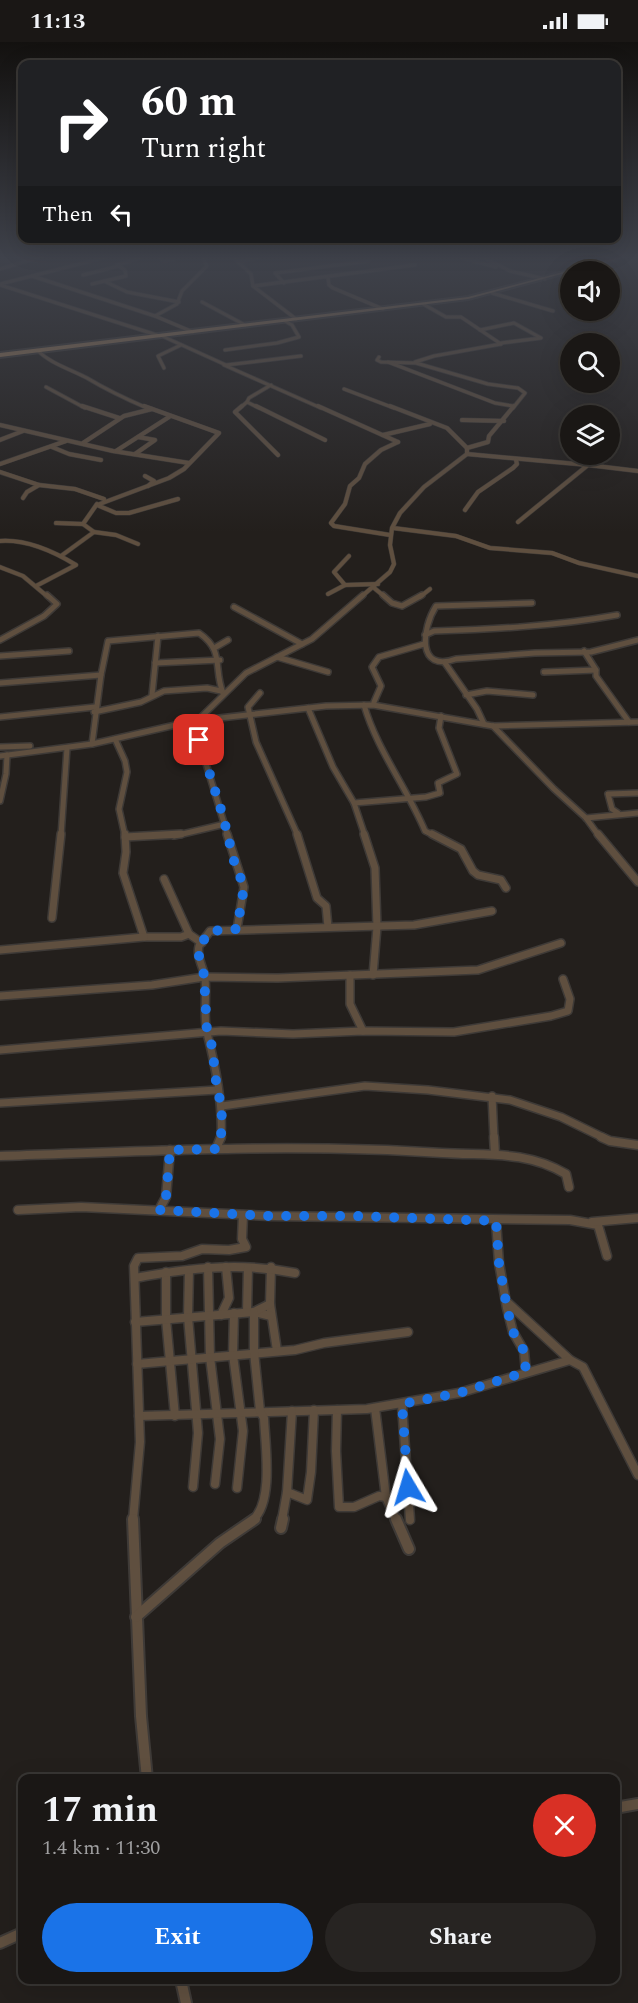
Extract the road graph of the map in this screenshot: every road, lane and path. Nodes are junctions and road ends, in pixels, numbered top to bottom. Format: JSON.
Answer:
{"nodes":[{"id":1,"x":37,"y":350,"type":"junction"},
{"id":2,"x":41,"y":350,"type":"edge"},
{"id":3,"x":172,"y":350,"type":"edge"},
{"id":4,"x":191,"y":350,"type":"edge"},
{"id":5,"x":225,"y":350,"type":"dead end"},
{"id":6,"x":229,"y":350,"type":"edge"},
{"id":7,"x":467,"y":350,"type":"edge"},
{"id":8,"x":0,"y":356,"type":"edge"},
{"id":9,"x":301,"y":356,"type":"dead end"},
{"id":10,"x":379,"y":357,"type":"dead end"},
{"id":11,"x":388,"y":362,"type":"junction"},
{"id":12,"x":412,"y":363,"type":"junction"},
{"id":13,"x":224,"y":365,"type":"junction"},
{"id":14,"x":164,"y":368,"type":"dead end"},
{"id":15,"x":271,"y":385,"type":"junction"},
{"id":16,"x":46,"y":387,"type":"dead end"},
{"id":17,"x":344,"y":389,"type":"dead end"},
{"id":18,"x":247,"y":402,"type":"junction"},
{"id":19,"x":513,"y":406,"type":"junction"},
{"id":20,"x":152,"y":409,"type":"junction"},
{"id":21,"x":169,"y":417,"type":"junction"},
{"id":22,"x":119,"y":418,"type":"junction"},
{"id":23,"x":462,"y":420,"type":"dead end"},
{"id":24,"x":504,"y":421,"type":"junction"},
{"id":25,"x":433,"y":423,"type":"junction"},
{"id":26,"x":0,"y":425,"type":"edge"},
{"id":27,"x":22,"y":431,"type":"junction"},
{"id":28,"x":383,"y":435,"type":"junction"},
{"id":29,"x":138,"y":437,"type":"junction"},
{"id":30,"x":0,"y":440,"type":"edge"},
{"id":31,"x":325,"y":440,"type":"dead end"},
{"id":32,"x":66,"y":441,"type":"junction"},
{"id":33,"x":83,"y":443,"type":"junction"},
{"id":34,"x":52,"y":447,"type":"junction"},
{"id":35,"x":116,"y":451,"type":"junction"},
{"id":36,"x":467,"y":451,"type":"junction"},
{"id":37,"x":135,"y":454,"type":"junction"},
{"id":38,"x":278,"y":455,"type":"dead end"},
{"id":39,"x":101,"y":460,"type":"dead end"},
{"id":40,"x":516,"y":460,"type":"junction"},
{"id":41,"x":189,"y":463,"type":"junction"},
{"id":42,"x":560,"y":463,"type":"edge"},
{"id":43,"x":0,"y":464,"type":"edge"},
{"id":44,"x":588,"y":465,"type":"joint"},
{"id":45,"x":638,"y":471,"type":"edge"},
{"id":46,"x":0,"y":472,"type":"edge"},
{"id":47,"x":145,"y":476,"type":"dead end"},
{"id":48,"x":39,"y":485,"type":"junction"},
{"id":49,"x":146,"y":488,"type":"junction"},
{"id":50,"x":23,"y":498,"type":"dead end"},
{"id":51,"x":96,"y":498,"type":"junction"},
{"id":52,"x":110,"y":499,"type":"junction"},
{"id":53,"x":178,"y":499,"type":"dead end"},
{"id":54,"x":97,"y":505,"type":"junction"},
{"id":55,"x":465,"y":510,"type":"dead end"},
{"id":56,"x":518,"y":522,"type":"dead end"},
{"id":57,"x":56,"y":523,"type":"dead end"},
{"id":58,"x":83,"y":524,"type":"junction"},
{"id":59,"x":393,"y":528,"type":"junction"},
{"id":60,"x":94,"y":532,"type":"junction"},
{"id":61,"x":390,"y":535,"type":"junction"},
{"id":62,"x":0,"y":542,"type":"edge"},
{"id":63,"x":138,"y":544,"type":"dead end"},
{"id":64,"x":61,"y":556,"type":"junction"},
{"id":65,"x":349,"y":556,"type":"dead end"},
{"id":66,"x":0,"y":567,"type":"edge"},
{"id":67,"x":638,"y":576,"type":"edge"},
{"id":68,"x":345,"y":585,"type":"junction"},
{"id":69,"x":36,"y":586,"type":"junction"},
{"id":70,"x":375,"y":586,"type":"junction"},
{"id":71,"x":430,"y":589,"type":"dead end"},
{"id":72,"x":328,"y":594,"type":"dead end"},
{"id":73,"x":532,"y":603,"type":"dead end"},
{"id":74,"x":234,"y":607,"type":"dead end"},
{"id":75,"x":617,"y":615,"type":"dead end"},
{"id":76,"x":425,"y":635,"type":"junction"},
{"id":77,"x":158,"y":636,"type":"junction"},
{"id":78,"x":0,"y":640,"type":"edge"},
{"id":79,"x":228,"y":640,"type":"dead end"},
{"id":80,"x":638,"y":640,"type":"edge"},
{"id":81,"x":302,"y":644,"type":"junction"},
{"id":82,"x":424,"y":644,"type":"junction"},
{"id":83,"x":216,"y":648,"type":"junction"},
{"id":84,"x":69,"y":651,"type":"dead end"},
{"id":85,"x":584,"y":651,"type":"junction"},
{"id":86,"x":0,"y":656,"type":"edge"},
{"id":87,"x":277,"y":657,"type":"junction"},
{"id":88,"x":219,"y":660,"type":"junction"},
{"id":89,"x":155,"y":663,"type":"junction"},
{"id":90,"x":445,"y":663,"type":"junction"},
{"id":91,"x":596,"y":670,"type":"junction"},
{"id":92,"x":328,"y":672,"type":"dead end"},
{"id":93,"x":544,"y":672,"type":"dead end"},
{"id":94,"x":101,"y":675,"type":"junction"},
{"id":95,"x":0,"y":683,"type":"edge"},
{"id":96,"x":223,"y":693,"type":"junction"},
{"id":97,"x":261,"y":693,"type":"dead end"},
{"id":98,"x":466,"y":694,"type":"junction"},
{"id":99,"x":152,"y":695,"type":"junction"},
{"id":100,"x":533,"y":695,"type":"dead end"},
{"id":101,"x":374,"y":702,"type":"dead end"},
{"id":102,"x":364,"y":705,"type":"junction"},
{"id":103,"x":308,"y":708,"type":"junction"},
{"id":104,"x":95,"y":710,"type":"junction"},
{"id":105,"x":248,"y":714,"type":"junction"},
{"id":106,"x":441,"y":716,"type":"junction"},
{"id":107,"x":0,"y":717,"type":"edge"},
{"id":108,"x":195,"y":720,"type":"junction"},
{"id":109,"x":628,"y":722,"type":"junction"},
{"id":110,"x":638,"y":722,"type":"edge"},
{"id":111,"x":484,"y":724,"type":"junction"},
{"id":112,"x":493,"y":726,"type":"junction"},
{"id":113,"x":115,"y":739,"type":"junction"},
{"id":114,"x":92,"y":744,"type":"junction"},
{"id":115,"x":30,"y":746,"type":"dead end"},
{"id":116,"x":0,"y":747,"type":"edge"},
{"id":117,"x":67,"y":748,"type":"junction"},
{"id":118,"x":8,"y":755,"type":"junction"},
{"id":119,"x":0,"y":756,"type":"edge"},
{"id":120,"x":638,"y":793,"type":"edge"},
{"id":121,"x":1,"y":797,"type":"edge"},
{"id":122,"x":410,"y":797,"type":"junction"},
{"id":123,"x":354,"y":803,"type":"junction"},
{"id":124,"x":618,"y":813,"type":"junction"},
{"id":125,"x":638,"y":813,"type":"edge"},
{"id":126,"x":586,"y":819,"type":"junction"},
{"id":127,"x":225,"y":824,"type":"junction"},
{"id":128,"x":125,"y":837,"type":"junction"},
{"id":129,"x":635,"y":875,"type":"edge"},
{"id":130,"x":164,"y":879,"type":"dead end"},
{"id":131,"x":638,"y":882,"type":"edge"},
{"id":132,"x":506,"y":888,"type":"dead end"},
{"id":133,"x":492,"y":911,"type":"dead end"},
{"id":134,"x":52,"y":918,"type":"dead end"},
{"id":135,"x":327,"y":927,"type":"junction"},
{"id":136,"x":377,"y":927,"type":"junction"},
{"id":137,"x":237,"y":929,"type":"junction"},
{"id":138,"x":189,"y":934,"type":"junction"},
{"id":139,"x":144,"y":937,"type":"junction"},
{"id":140,"x":202,"y":943,"type":"junction"},
{"id":141,"x":561,"y":943,"type":"dead end"},
{"id":142,"x":0,"y":951,"type":"edge"},
{"id":143,"x":350,"y":975,"type":"junction"},
{"id":144,"x":373,"y":975,"type":"junction"},
{"id":145,"x":204,"y":977,"type":"junction"},
{"id":146,"x":563,"y":979,"type":"dead end"},
{"id":147,"x":0,"y":996,"type":"edge"},
{"id":148,"x":363,"y":1031,"type":"junction"},
{"id":149,"x":207,"y":1032,"type":"junction"},
{"id":150,"x":0,"y":1050,"type":"edge"},
{"id":151,"x":217,"y":1090,"type":"junction"},
{"id":152,"x":492,"y":1096,"type":"junction"},
{"id":153,"x":0,"y":1103,"type":"edge"},
{"id":154,"x":222,"y":1106,"type":"junction"},
{"id":155,"x":638,"y":1145,"type":"edge"},
{"id":156,"x":216,"y":1149,"type":"junction"},
{"id":157,"x":170,"y":1150,"type":"junction"},
{"id":158,"x":495,"y":1154,"type":"junction"},
{"id":159,"x":0,"y":1156,"type":"edge"},
{"id":160,"x":569,"y":1186,"type":"dead end"},
{"id":161,"x":18,"y":1210,"type":"dead end"},
{"id":162,"x":159,"y":1210,"type":"junction"},
{"id":163,"x":243,"y":1215,"type":"junction"},
{"id":164,"x":638,"y":1218,"type":"edge"},
{"id":165,"x":496,"y":1221,"type":"junction"},
{"id":166,"x":589,"y":1222,"type":"junction"},
{"id":167,"x":607,"y":1256,"type":"dead end"},
{"id":168,"x":271,"y":1267,"type":"junction"},
{"id":169,"x":208,"y":1268,"type":"junction"},
{"id":170,"x":226,"y":1268,"type":"junction"},
{"id":171,"x":248,"y":1268,"type":"junction"},
{"id":172,"x":189,"y":1270,"type":"junction"},
{"id":173,"x":166,"y":1272,"type":"junction"},
{"id":174,"x":295,"y":1273,"type":"dead end"},
{"id":175,"x":135,"y":1278,"type":"junction"},
{"id":176,"x":270,"y":1304,"type":"junction"},
{"id":177,"x":508,"y":1304,"type":"junction"},
{"id":178,"x":251,"y":1312,"type":"junction"},
{"id":179,"x":234,"y":1313,"type":"junction"},
{"id":180,"x":221,"y":1315,"type":"junction"},
{"id":181,"x":210,"y":1316,"type":"junction"},
{"id":182,"x":188,"y":1317,"type":"junction"},
{"id":183,"x":271,"y":1317,"type":"junction"},
{"id":184,"x":166,"y":1319,"type":"junction"},
{"id":185,"x":135,"y":1322,"type":"junction"},
{"id":186,"x":408,"y":1332,"type":"dead end"},
{"id":187,"x":277,"y":1351,"type":"junction"},
{"id":188,"x":254,"y":1352,"type":"junction"},
{"id":189,"x":233,"y":1355,"type":"junction"},
{"id":190,"x":210,"y":1357,"type":"junction"},
{"id":191,"x":192,"y":1359,"type":"junction"},
{"id":192,"x":169,"y":1360,"type":"junction"},
{"id":193,"x":570,"y":1360,"type":"junction"},
{"id":194,"x":137,"y":1364,"type":"junction"},
{"id":195,"x":526,"y":1372,"type":"junction"},
{"id":196,"x":402,"y":1404,"type":"junction"},
{"id":197,"x":375,"y":1408,"type":"junction"},
{"id":198,"x":314,"y":1410,"type":"junction"},
{"id":199,"x":337,"y":1410,"type":"junction"},
{"id":200,"x":260,"y":1411,"type":"junction"},
{"id":201,"x":292,"y":1411,"type":"junction"},
{"id":202,"x":242,"y":1413,"type":"junction"},
{"id":203,"x":216,"y":1414,"type":"junction"},
{"id":204,"x":197,"y":1415,"type":"junction"},
{"id":205,"x":139,"y":1416,"type":"junction"},
{"id":206,"x":175,"y":1416,"type":"junction"},
{"id":207,"x":638,"y":1475,"type":"edge"},
{"id":208,"x":215,"y":1484,"type":"dead end"},
{"id":209,"x":193,"y":1487,"type":"dead end"},
{"id":210,"x":237,"y":1488,"type":"dead end"},
{"id":211,"x":287,"y":1492,"type":"junction"},
{"id":212,"x":386,"y":1497,"type":"junction"},
{"id":213,"x":410,"y":1521,"type":"dead end"},
{"id":214,"x":281,"y":1528,"type":"dead end"},
{"id":215,"x":409,"y":1549,"type":"dead end"},
{"id":216,"x":136,"y":1617,"type":"junction"},
{"id":217,"x":147,"y":1774,"type":"edge"},
{"id":218,"x":638,"y":1804,"type":"edge"},
{"id":219,"x":620,"y":1807,"type":"edge"},
{"id":220,"x":18,"y":1935,"type":"edge"},
{"id":221,"x":0,"y":1943,"type":"edge"},
{"id":222,"x":182,"y":1984,"type":"edge"},
{"id":223,"x":186,"y":2003,"type":"edge"}],
"edges":[{"from":1,"to":2,"type":"main road"},
{"from":1,"to":8,"type":"main road"},
{"from":1,"to":20,"type":"street"},
{"from":3,"to":14,"type":"street"},
{"from":4,"to":13,"type":"street"},
{"from":5,"to":6,"type":"street"},
{"from":7,"to":12,"type":"street"},
{"from":9,"to":13,"type":"street"},
{"from":10,"to":11,"type":"street"},
{"from":11,"to":12,"type":"street"},
{"from":11,"to":19,"type":"street"},
{"from":12,"to":19,"type":"street"},
{"from":13,"to":15,"type":"street"},
{"from":15,"to":18,"type":"street"},
{"from":15,"to":28,"type":"street"},
{"from":16,"to":22,"type":"street"},
{"from":17,"to":25,"type":"street"},
{"from":18,"to":31,"type":"street"},
{"from":18,"to":38,"type":"street"},
{"from":19,"to":24,"type":"street"},
{"from":20,"to":21,"type":"street"},
{"from":20,"to":22,"type":"street"},
{"from":21,"to":29,"type":"street"},
{"from":21,"to":41,"type":"street"},
{"from":22,"to":33,"type":"street"},
{"from":23,"to":24,"type":"street"},
{"from":24,"to":36,"type":"street"},
{"from":25,"to":28,"type":"street"},
{"from":25,"to":36,"type":"street"},
{"from":26,"to":27,"type":"street"},
{"from":27,"to":30,"type":"street"},
{"from":27,"to":32,"type":"street"},
{"from":28,"to":61,"type":"street"},
{"from":29,"to":35,"type":"street"},
{"from":29,"to":37,"type":"street"},
{"from":32,"to":33,"type":"street"},
{"from":32,"to":34,"type":"street"},
{"from":33,"to":35,"type":"street"},
{"from":34,"to":39,"type":"street"},
{"from":34,"to":43,"type":"street"},
{"from":35,"to":37,"type":"street"},
{"from":36,"to":40,"type":"street"},
{"from":36,"to":59,"type":"street"},
{"from":37,"to":41,"type":"street"},
{"from":40,"to":42,"type":"street"},
{"from":40,"to":55,"type":"street"},
{"from":41,"to":49,"type":"street"},
{"from":44,"to":45,"type":"street"},
{"from":44,"to":56,"type":"street"},
{"from":46,"to":48,"type":"street"},
{"from":47,"to":49,"type":"street"},
{"from":48,"to":50,"type":"street"},
{"from":48,"to":51,"type":"street"},
{"from":49,"to":52,"type":"street"},
{"from":51,"to":52,"type":"street"},
{"from":51,"to":54,"type":"street"},
{"from":52,"to":54,"type":"street"},
{"from":53,"to":54,"type":"street"},
{"from":54,"to":58,"type":"street"},
{"from":57,"to":58,"type":"street"},
{"from":58,"to":60,"type":"street"},
{"from":59,"to":61,"type":"street"},
{"from":59,"to":67,"type":"street"},
{"from":60,"to":63,"type":"street"},
{"from":60,"to":64,"type":"street"},
{"from":61,"to":70,"type":"street"},
{"from":62,"to":64,"type":"street"},
{"from":64,"to":69,"type":"street"},
{"from":65,"to":68,"type":"street"},
{"from":66,"to":69,"type":"street"},
{"from":68,"to":70,"type":"street"},
{"from":68,"to":72,"type":"street"},
{"from":69,"to":78,"type":"street"},
{"from":70,"to":71,"type":"street"},
{"from":70,"to":81,"type":"street"},
{"from":73,"to":76,"type":"street"},
{"from":74,"to":81,"type":"street"},
{"from":75,"to":76,"type":"street"},
{"from":76,"to":82,"type":"street"},
{"from":77,"to":83,"type":"street"},
{"from":77,"to":89,"type":"street"},
{"from":77,"to":94,"type":"street"},
{"from":79,"to":83,"type":"street"},
{"from":80,"to":85,"type":"street"},
{"from":81,"to":87,"type":"street"},
{"from":82,"to":90,"type":"street"},
{"from":82,"to":101,"type":"street"},
{"from":83,"to":88,"type":"street"},
{"from":84,"to":86,"type":"street"},
{"from":85,"to":90,"type":"street"},
{"from":85,"to":91,"type":"street"},
{"from":87,"to":92,"type":"street"},
{"from":87,"to":96,"type":"street"},
{"from":88,"to":89,"type":"street"},
{"from":88,"to":96,"type":"street"},
{"from":89,"to":99,"type":"street"},
{"from":90,"to":98,"type":"street"},
{"from":91,"to":93,"type":"street"},
{"from":91,"to":109,"type":"street"},
{"from":94,"to":95,"type":"street"},
{"from":94,"to":104,"type":"street"},
{"from":96,"to":99,"type":"street"},
{"from":96,"to":108,"type":"street"},
{"from":97,"to":105,"type":"street"},
{"from":98,"to":100,"type":"street"},
{"from":98,"to":111,"type":"street"},
{"from":99,"to":104,"type":"street"},
{"from":102,"to":103,"type":"street"},
{"from":102,"to":106,"type":"street"},
{"from":102,"to":122,"type":"street"},
{"from":103,"to":105,"type":"street"},
{"from":103,"to":123,"type":"street"},
{"from":104,"to":107,"type":"street"},
{"from":104,"to":114,"type":"street"},
{"from":105,"to":108,"type":"street"},
{"from":105,"to":135,"type":"street"},
{"from":106,"to":111,"type":"street"},
{"from":106,"to":122,"type":"street"},
{"from":108,"to":113,"type":"street"},
{"from":108,"to":127,"type":"street"},
{"from":109,"to":110,"type":"street"},
{"from":109,"to":112,"type":"street"},
{"from":111,"to":112,"type":"street"},
{"from":112,"to":126,"type":"street"},
{"from":113,"to":114,"type":"street"},
{"from":113,"to":128,"type":"street"},
{"from":114,"to":117,"type":"street"},
{"from":115,"to":116,"type":"street"},
{"from":117,"to":118,"type":"street"},
{"from":117,"to":134,"type":"street"},
{"from":118,"to":119,"type":"street"},
{"from":118,"to":121,"type":"street"},
{"from":120,"to":124,"type":"street"},
{"from":122,"to":123,"type":"street"},
{"from":122,"to":132,"type":"street"},
{"from":123,"to":136,"type":"street"},
{"from":124,"to":125,"type":"street"},
{"from":124,"to":126,"type":"street"},
{"from":126,"to":129,"type":"street"},
{"from":127,"to":128,"type":"street"},
{"from":127,"to":137,"type":"street"},
{"from":128,"to":139,"type":"street"},
{"from":129,"to":131,"type":"street"},
{"from":130,"to":138,"type":"street"},
{"from":133,"to":136,"type":"street"},
{"from":135,"to":136,"type":"street"},
{"from":135,"to":137,"type":"street"},
{"from":136,"to":144,"type":"street"},
{"from":137,"to":140,"type":"street"},
{"from":138,"to":139,"type":"street"},
{"from":138,"to":140,"type":"street"},
{"from":139,"to":142,"type":"street"},
{"from":140,"to":145,"type":"street"},
{"from":141,"to":144,"type":"street"},
{"from":143,"to":144,"type":"street"},
{"from":143,"to":145,"type":"street"},
{"from":143,"to":148,"type":"street"},
{"from":145,"to":147,"type":"street"},
{"from":145,"to":149,"type":"street"},
{"from":146,"to":148,"type":"street"},
{"from":148,"to":149,"type":"street"},
{"from":149,"to":150,"type":"street"},
{"from":149,"to":151,"type":"street"},
{"from":151,"to":153,"type":"street"},
{"from":151,"to":154,"type":"street"},
{"from":152,"to":154,"type":"street"},
{"from":152,"to":155,"type":"street"},
{"from":152,"to":158,"type":"street"},
{"from":154,"to":156,"type":"street"},
{"from":156,"to":157,"type":"street"},
{"from":156,"to":158,"type":"street"},
{"from":157,"to":159,"type":"street"},
{"from":157,"to":162,"type":"street"},
{"from":158,"to":160,"type":"street"},
{"from":161,"to":162,"type":"street"},
{"from":162,"to":163,"type":"street"},
{"from":163,"to":165,"type":"street"},
{"from":163,"to":175,"type":"street"},
{"from":164,"to":166,"type":"street"},
{"from":165,"to":166,"type":"street"},
{"from":165,"to":177,"type":"street"},
{"from":166,"to":167,"type":"street"},
{"from":168,"to":171,"type":"street"},
{"from":168,"to":174,"type":"street"},
{"from":168,"to":176,"type":"street"},
{"from":169,"to":170,"type":"street"},
{"from":169,"to":172,"type":"street"},
{"from":169,"to":181,"type":"street"},
{"from":170,"to":171,"type":"street"},
{"from":170,"to":180,"type":"street"},
{"from":171,"to":178,"type":"street"},
{"from":172,"to":173,"type":"street"},
{"from":172,"to":182,"type":"street"},
{"from":173,"to":175,"type":"street"},
{"from":173,"to":184,"type":"street"},
{"from":175,"to":185,"type":"street"},
{"from":176,"to":178,"type":"street"},
{"from":176,"to":183,"type":"street"},
{"from":177,"to":193,"type":"street"},
{"from":177,"to":195,"type":"street"},
{"from":178,"to":179,"type":"street"},
{"from":178,"to":183,"type":"street"},
{"from":178,"to":188,"type":"street"},
{"from":179,"to":180,"type":"street"},
{"from":179,"to":189,"type":"street"},
{"from":180,"to":181,"type":"street"},
{"from":181,"to":182,"type":"street"},
{"from":181,"to":190,"type":"street"},
{"from":182,"to":184,"type":"street"},
{"from":182,"to":191,"type":"street"},
{"from":183,"to":187,"type":"street"},
{"from":184,"to":185,"type":"street"},
{"from":184,"to":192,"type":"street"},
{"from":185,"to":194,"type":"street"},
{"from":186,"to":187,"type":"street"},
{"from":187,"to":188,"type":"street"},
{"from":188,"to":189,"type":"street"},
{"from":188,"to":200,"type":"street"},
{"from":189,"to":190,"type":"street"},
{"from":189,"to":202,"type":"street"},
{"from":190,"to":191,"type":"street"},
{"from":190,"to":203,"type":"street"},
{"from":191,"to":192,"type":"street"},
{"from":191,"to":204,"type":"street"},
{"from":192,"to":194,"type":"street"},
{"from":192,"to":206,"type":"street"},
{"from":193,"to":195,"type":"street"},
{"from":193,"to":207,"type":"street"},
{"from":194,"to":205,"type":"street"},
{"from":195,"to":196,"type":"street"},
{"from":196,"to":197,"type":"street"},
{"from":196,"to":213,"type":"street"},
{"from":197,"to":199,"type":"street"},
{"from":197,"to":212,"type":"street"},
{"from":198,"to":199,"type":"street"},
{"from":198,"to":201,"type":"street"},
{"from":198,"to":211,"type":"street"},
{"from":199,"to":212,"type":"street"},
{"from":200,"to":201,"type":"street"},
{"from":200,"to":202,"type":"street"},
{"from":200,"to":216,"type":"street"},
{"from":201,"to":211,"type":"street"},
{"from":202,"to":203,"type":"street"},
{"from":202,"to":210,"type":"street"},
{"from":203,"to":204,"type":"street"},
{"from":203,"to":208,"type":"street"},
{"from":204,"to":206,"type":"street"},
{"from":204,"to":209,"type":"street"},
{"from":205,"to":206,"type":"street"},
{"from":205,"to":216,"type":"street"},
{"from":211,"to":214,"type":"street"},
{"from":212,"to":215,"type":"street"},
{"from":216,"to":217,"type":"street"},
{"from":218,"to":219,"type":"street"},
{"from":220,"to":221,"type":"street"},
{"from":222,"to":223,"type":"street"}]}
